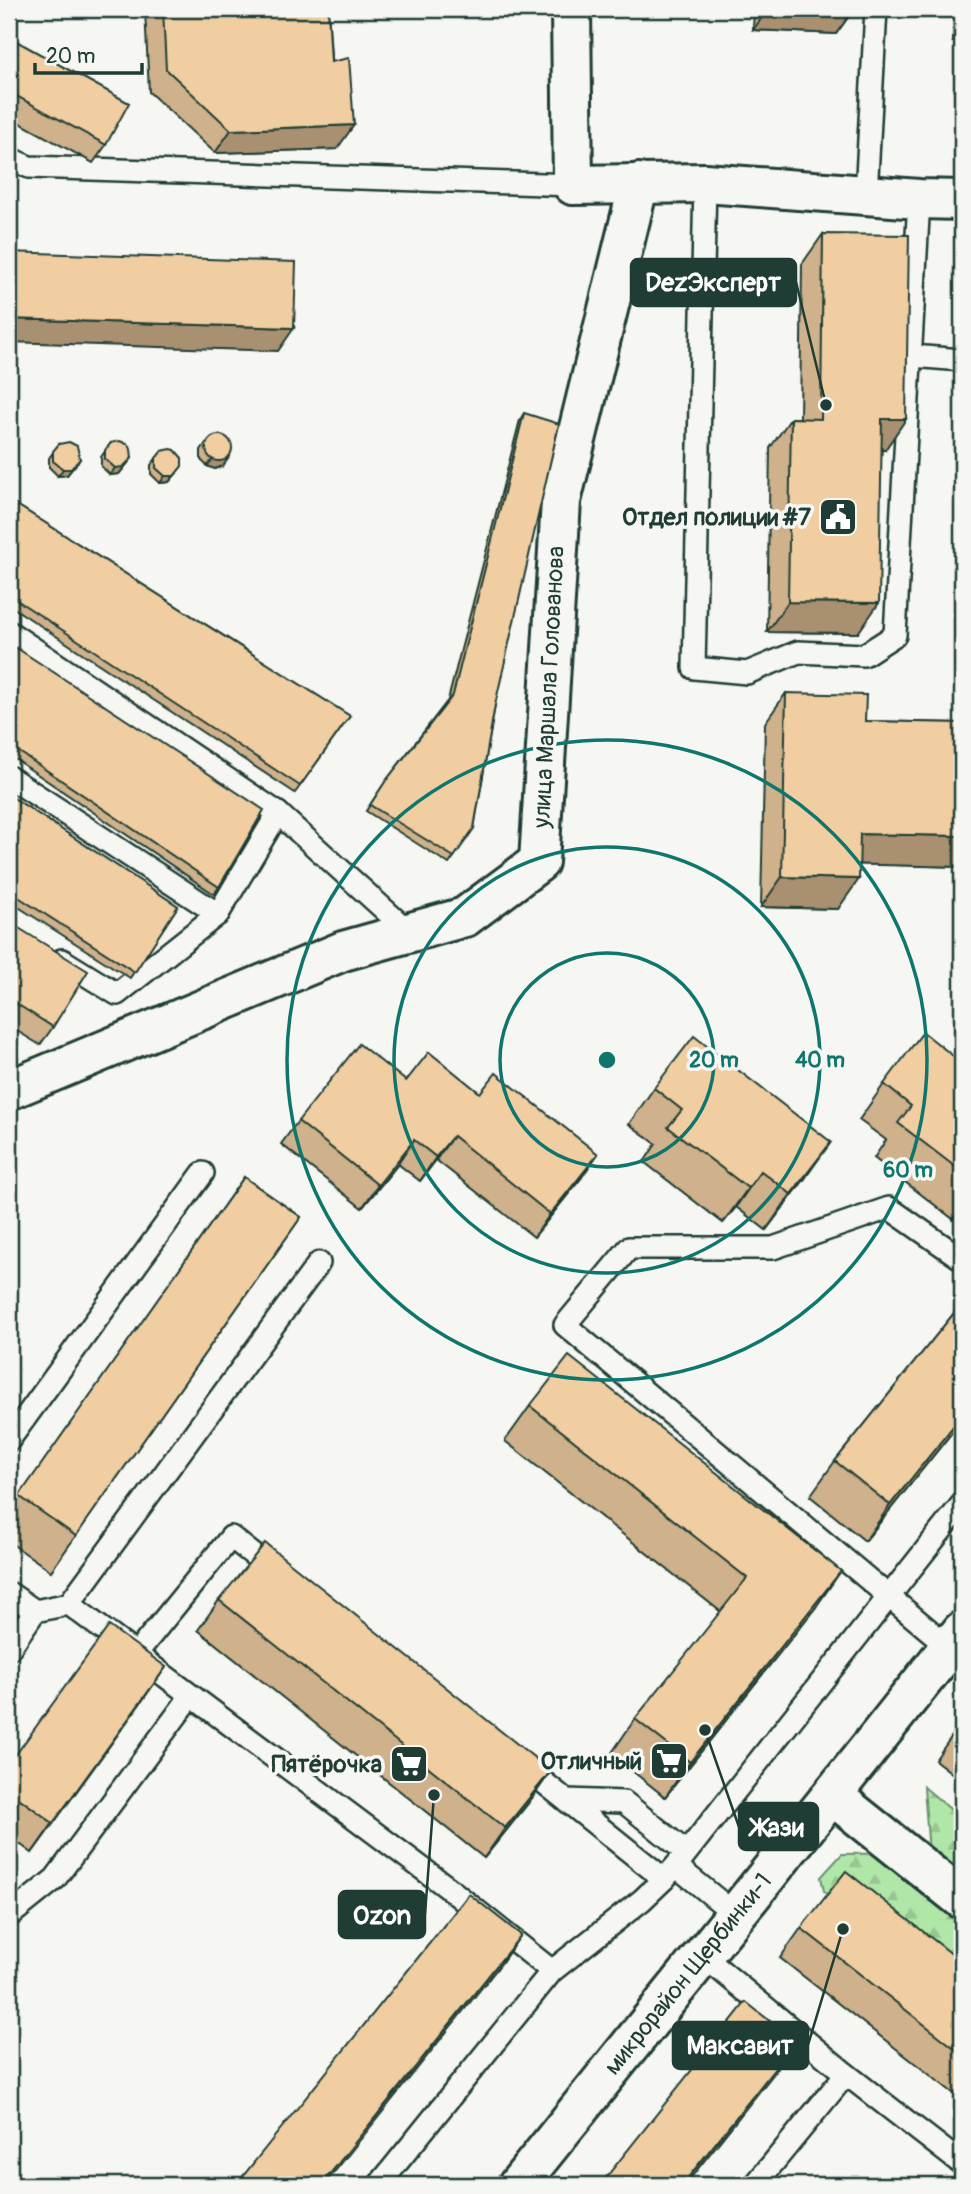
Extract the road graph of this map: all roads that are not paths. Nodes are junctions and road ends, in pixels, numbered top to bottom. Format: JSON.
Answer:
{"nodes":[{"id":1,"x":571,"y":9,"type":"edge"},
{"id":2,"x":876,"y":9,"type":"edge"},
{"id":3,"x":9,"y":158,"type":"edge"},
{"id":4,"x":639,"y":183,"type":"junction"},
{"id":5,"x":705,"y":183,"type":"junction"},
{"id":6,"x":573,"y":185,"type":"junction"},
{"id":7,"x":866,"y":195,"type":"junction"},
{"id":8,"x":919,"y":199,"type":"junction"},
{"id":9,"x":962,"y":200,"type":"edge"},
{"id":10,"x":912,"y":356,"type":"junction"},
{"id":11,"x":962,"y":360,"type":"edge"},
{"id":12,"x":9,"y":632,"type":"edge"},
{"id":13,"x":9,"y":777,"type":"edge"},
{"id":14,"x":278,"y":813,"type":"junction"},
{"id":15,"x":218,"y":914,"type":"junction"},
{"id":16,"x":409,"y":932,"type":"junction"},
{"id":17,"x":41,"y":947,"type":"edge"},
{"id":18,"x":9,"y":1090,"type":"edge"},
{"id":19,"x":203,"y":1173,"type":"dead end"},
{"id":20,"x":962,"y":1259,"type":"edge"},
{"id":21,"x":318,"y":1263,"type":"dead end"},
{"id":22,"x":9,"y":1440,"type":"edge"},
{"id":23,"x":962,"y":1504,"type":"edge"},
{"id":24,"x":291,"y":1584,"type":"edge"},
{"id":25,"x":9,"y":1593,"type":"edge"},
{"id":26,"x":888,"y":1597,"type":"junction"},
{"id":27,"x":69,"y":1604,"type":"junction"},
{"id":28,"x":35,"y":1611,"type":"junction"},
{"id":29,"x":958,"y":1646,"type":"edge"},
{"id":30,"x":9,"y":1649,"type":"edge"},
{"id":31,"x":136,"y":1654,"type":"junction"},
{"id":32,"x":191,"y":1696,"type":"junction"},
{"id":33,"x":502,"y":1750,"type":"edge"},
{"id":34,"x":833,"y":1796,"type":"junction"},
{"id":35,"x":567,"y":1800,"type":"junction"},
{"id":36,"x":675,"y":1865,"type":"junction"},
{"id":37,"x":962,"y":1899,"type":"edge"},
{"id":38,"x":735,"y":1914,"type":"junction"},
{"id":39,"x":9,"y":1916,"type":"edge"},
{"id":40,"x":702,"y":1955,"type":"junction"},
{"id":41,"x":552,"y":1971,"type":"junction"},
{"id":42,"x":846,"y":2074,"type":"junction"},
{"id":43,"x":962,"y":2164,"type":"edge"},
{"id":44,"x":379,"y":2185,"type":"edge"},
{"id":45,"x":518,"y":2185,"type":"edge"},
{"id":46,"x":755,"y":2185,"type":"edge"}],
"edges":[{"from":1,"to":6,"type":"street"},
{"from":2,"to":7,"type":"lane"},
{"from":3,"to":6,"type":"lane"},
{"from":4,"to":5,"type":"street"},
{"from":4,"to":6,"type":"street"},
{"from":4,"to":16,"type":"street","name":"улица Маршала Голованова"},
{"from":5,"to":7,"type":"street"},
{"from":5,"to":10,"type":"lane"},
{"from":7,"to":8,"type":"street"},
{"from":8,"to":9,"type":"street"},
{"from":8,"to":10,"type":"lane"},
{"from":10,"to":11,"type":"lane"},
{"from":12,"to":14,"type":"lane"},
{"from":13,"to":15,"type":"lane"},
{"from":14,"to":15,"type":"lane"},
{"from":14,"to":16,"type":"lane"},
{"from":15,"to":17,"type":"lane"},
{"from":16,"to":18,"type":"street","name":"улица Маршала Голованова"},
{"from":19,"to":22,"type":"lane"},
{"from":20,"to":26,"type":"lane"},
{"from":21,"to":27,"type":"lane"},
{"from":23,"to":26,"type":"lane"},
{"from":24,"to":31,"type":"lane"},
{"from":25,"to":28,"type":"lane"},
{"from":26,"to":29,"type":"lane"},
{"from":26,"to":36,"type":"lane"},
{"from":27,"to":28,"type":"lane"},
{"from":27,"to":31,"type":"lane"},
{"from":28,"to":30,"type":"lane"},
{"from":29,"to":34,"type":"street","name":"микрорайон Щербинки-1"},
{"from":31,"to":32,"type":"lane"},
{"from":32,"to":39,"type":"lane"},
{"from":32,"to":41,"type":"lane"},
{"from":33,"to":35,"type":"lane"},
{"from":34,"to":37,"type":"street"},
{"from":34,"to":38,"type":"street","name":"микрорайон Щербинки-1"},
{"from":35,"to":36,"type":"lane"},
{"from":35,"to":36,"type":"lane"},
{"from":36,"to":38,"type":"lane"},
{"from":36,"to":41,"type":"lane"},
{"from":38,"to":40,"type":"street","name":"микрорайон Щербинки-1"},
{"from":40,"to":42,"type":"lane"},
{"from":40,"to":45,"type":"street","name":"микрорайон Щербинки-1"},
{"from":41,"to":44,"type":"lane"},
{"from":42,"to":43,"type":"lane"},
{"from":42,"to":46,"type":"lane"}]}
